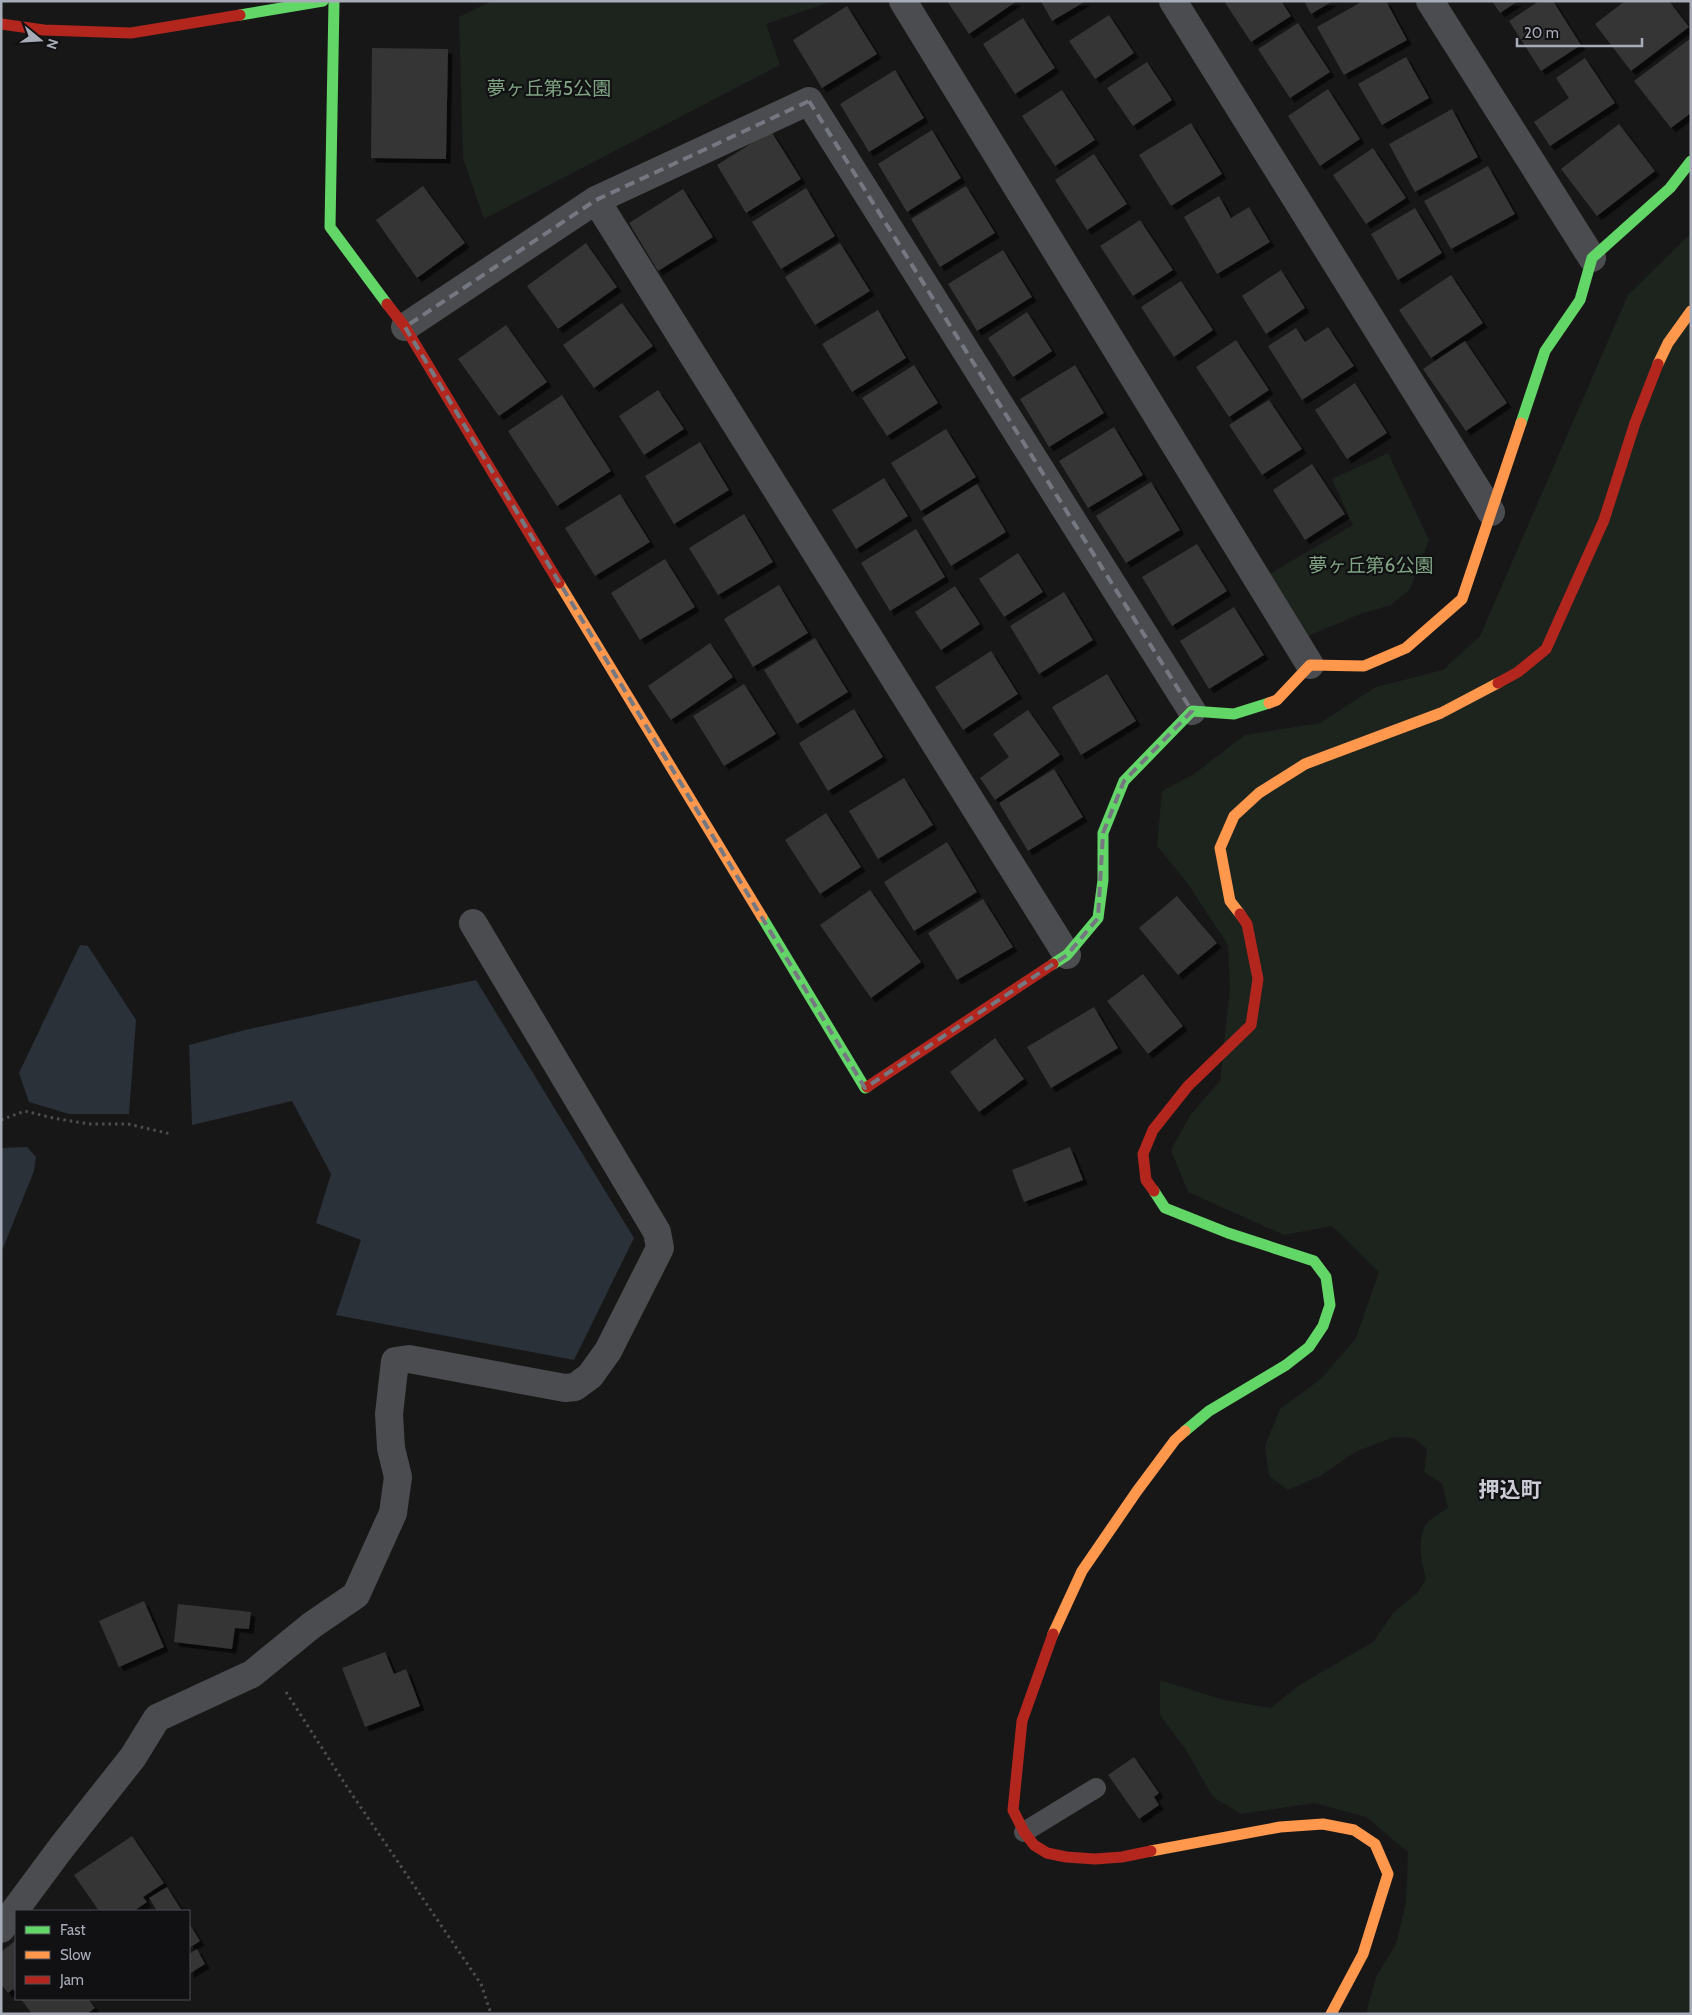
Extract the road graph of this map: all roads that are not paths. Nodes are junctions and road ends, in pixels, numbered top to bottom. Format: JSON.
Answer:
{"nodes":[{"id":1,"x":323,"y":1,"type":"edge"},
{"id":2,"x":334,"y":1,"type":"edge"},
{"id":3,"x":903,"y":1,"type":"edge"},
{"id":4,"x":1173,"y":1,"type":"edge"},
{"id":5,"x":1430,"y":1,"type":"edge"},
{"id":6,"x":1,"y":24,"type":"edge"},
{"id":7,"x":1691,"y":161,"type":"edge"},
{"id":8,"x":596,"y":200,"type":"junction"},
{"id":9,"x":1592,"y":258,"type":"junction"},
{"id":10,"x":1691,"y":311,"type":"edge"},
{"id":11,"x":405,"y":327,"type":"junction"},
{"id":12,"x":1491,"y":512,"type":"junction"},
{"id":13,"x":1310,"y":665,"type":"junction"},
{"id":14,"x":1192,"y":711,"type":"junction"},
{"id":15,"x":474,"y":923,"type":"dead end"},
{"id":16,"x":1067,"y":955,"type":"junction"},
{"id":17,"x":1096,"y":1788,"type":"dead end"},
{"id":18,"x":1024,"y":1832,"type":"junction"},
{"id":19,"x":15,"y":1910,"type":"edge"},
{"id":20,"x":15,"y":1910,"type":"edge"},
{"id":21,"x":1,"y":1929,"type":"edge"},
{"id":22,"x":1331,"y":2014,"type":"edge"}],
"edges":[{"from":1,"to":6,"type":"street"},
{"from":2,"to":11,"type":"street"},
{"from":3,"to":13,"type":"street"},
{"from":4,"to":12,"type":"street"},
{"from":5,"to":9,"type":"street"},
{"from":7,"to":9,"type":"street"},
{"from":8,"to":11,"type":"street"},
{"from":8,"to":14,"type":"street"},
{"from":8,"to":16,"type":"street"},
{"from":9,"to":12,"type":"street"},
{"from":10,"to":18,"type":"street"},
{"from":11,"to":16,"type":"street"},
{"from":12,"to":13,"type":"street"},
{"from":13,"to":14,"type":"street"},
{"from":14,"to":16,"type":"street"},
{"from":15,"to":19,"type":"street"},
{"from":17,"to":18,"type":"lane"},
{"from":18,"to":22,"type":"street"},
{"from":20,"to":21,"type":"street"}]}
